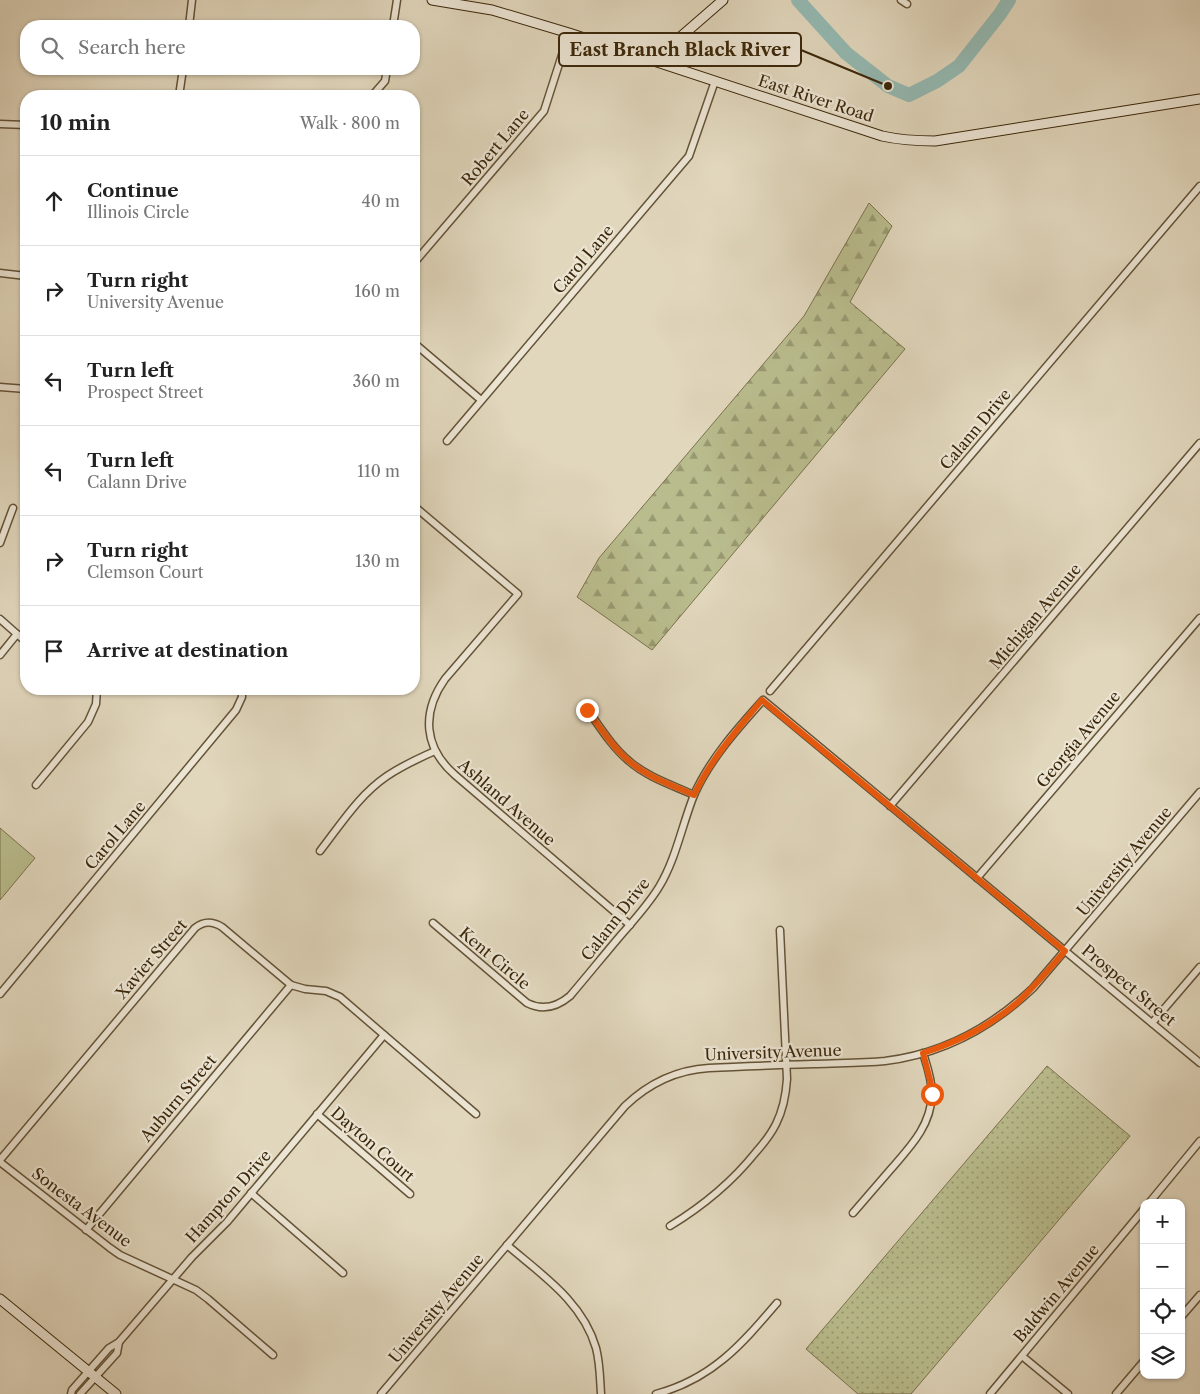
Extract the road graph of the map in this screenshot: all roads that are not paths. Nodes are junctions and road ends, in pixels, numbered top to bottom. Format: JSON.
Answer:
{"nodes":[{"id":1,"x":192,"y":0,"type":"edge"},
{"id":2,"x":397,"y":0,"type":"edge"},
{"id":3,"x":432,"y":0,"type":"edge"},
{"id":4,"x":723,"y":0,"type":"edge"},
{"id":5,"x":190,"y":20,"type":"edge"},
{"id":6,"x":394,"y":20,"type":"edge"},
{"id":7,"x":569,"y":33,"type":"junction"},
{"id":8,"x":654,"y":60,"type":"junction"},
{"id":9,"x":182,"y":75,"type":"edge"},
{"id":10,"x":386,"y":75,"type":"edge"},
{"id":11,"x":716,"y":80,"type":"junction"},
{"id":12,"x":181,"y":90,"type":"edge"},
{"id":13,"x":377,"y":90,"type":"edge"},
{"id":14,"x":1200,"y":99,"type":"edge"},
{"id":15,"x":0,"y":124,"type":"edge"},
{"id":16,"x":20,"y":125,"type":"edge"},
{"id":17,"x":1200,"y":186,"type":"edge"},
{"id":18,"x":420,"y":256,"type":"edge"},
{"id":19,"x":0,"y":274,"type":"edge"},
{"id":20,"x":20,"y":276,"type":"edge"},
{"id":21,"x":420,"y":348,"type":"edge"},
{"id":22,"x":0,"y":387,"type":"edge"},
{"id":23,"x":20,"y":389,"type":"edge"},
{"id":24,"x":481,"y":400,"type":"junction"},
{"id":25,"x":447,"y":441,"type":"dead end"},
{"id":26,"x":1200,"y":443,"type":"edge"},
{"id":27,"x":13,"y":508,"type":"dead end"},
{"id":28,"x":420,"y":511,"type":"edge"},
{"id":29,"x":0,"y":543,"type":"edge"},
{"id":30,"x":1200,"y":618,"type":"edge"},
{"id":31,"x":0,"y":620,"type":"edge"},
{"id":32,"x":17,"y":634,"type":"junction"},
{"id":33,"x":20,"y":637,"type":"edge"},
{"id":34,"x":0,"y":655,"type":"edge"},
{"id":35,"x":770,"y":691,"type":"dead end"},
{"id":36,"x":97,"y":695,"type":"edge"},
{"id":37,"x":242,"y":695,"type":"edge"},
{"id":38,"x":762,"y":700,"type":"joint"},
{"id":39,"x":587,"y":710,"type":"dead end"},
{"id":40,"x":435,"y":751,"type":"junction"},
{"id":41,"x":36,"y":785,"type":"dead end"},
{"id":42,"x":1200,"y":792,"type":"edge"},
{"id":43,"x":694,"y":795,"type":"junction"},
{"id":44,"x":890,"y":806,"type":"junction"},
{"id":45,"x":320,"y":850,"type":"dead end"},
{"id":46,"x":978,"y":878,"type":"junction"},
{"id":47,"x":433,"y":923,"type":"dead end"},
{"id":48,"x":630,"y":925,"type":"junction"},
{"id":49,"x":780,"y":930,"type":"dead end"},
{"id":50,"x":1065,"y":951,"type":"junction"},
{"id":51,"x":1200,"y":967,"type":"edge"},
{"id":52,"x":291,"y":984,"type":"junction"},
{"id":53,"x":0,"y":994,"type":"edge"},
{"id":54,"x":570,"y":996,"type":"joint"},
{"id":55,"x":1152,"y":1023,"type":"junction"},
{"id":56,"x":384,"y":1035,"type":"junction"},
{"id":57,"x":923,"y":1053,"type":"junction"},
{"id":58,"x":1200,"y":1062,"type":"edge"},
{"id":59,"x":786,"y":1065,"type":"junction"},
{"id":60,"x":317,"y":1114,"type":"junction"},
{"id":61,"x":476,"y":1114,"type":"dead end"},
{"id":62,"x":1200,"y":1141,"type":"edge"},
{"id":63,"x":0,"y":1161,"type":"edge"},
{"id":64,"x":251,"y":1194,"type":"junction"},
{"id":65,"x":410,"y":1194,"type":"dead end"},
{"id":66,"x":1152,"y":1199,"type":"edge"},
{"id":67,"x":853,"y":1213,"type":"dead end"},
{"id":68,"x":1140,"y":1214,"type":"edge"},
{"id":69,"x":670,"y":1226,"type":"dead end"},
{"id":70,"x":86,"y":1230,"type":"junction"},
{"id":71,"x":507,"y":1245,"type":"junction"},
{"id":72,"x":343,"y":1272,"type":"dead end"},
{"id":73,"x":172,"y":1279,"type":"junction"},
{"id":74,"x":1200,"y":1295,"type":"edge"},
{"id":75,"x":0,"y":1299,"type":"edge"},
{"id":76,"x":777,"y":1303,"type":"dead end"},
{"id":77,"x":1185,"y":1312,"type":"edge"},
{"id":78,"x":273,"y":1355,"type":"dead end"},
{"id":79,"x":1022,"y":1356,"type":"junction"},
{"id":80,"x":1140,"y":1367,"type":"edge"},
{"id":81,"x":92,"y":1374,"type":"junction"},
{"id":82,"x":71,"y":1394,"type":"edge"},
{"id":83,"x":80,"y":1394,"type":"edge"},
{"id":84,"x":116,"y":1394,"type":"edge"},
{"id":85,"x":380,"y":1394,"type":"edge"},
{"id":86,"x":601,"y":1394,"type":"edge"},
{"id":87,"x":656,"y":1394,"type":"edge"},
{"id":88,"x":990,"y":1394,"type":"edge"},
{"id":89,"x":1068,"y":1394,"type":"edge"},
{"id":90,"x":1116,"y":1394,"type":"edge"}],
"edges":[{"from":1,"to":5,"type":"street"},
{"from":2,"to":6,"type":"street"},
{"from":3,"to":7,"type":"street","name":"East River Road"},
{"from":4,"to":8,"type":"street"},
{"from":7,"to":8,"type":"street","name":"East River Road"},
{"from":7,"to":18,"type":"street","name":"Robert Lane"},
{"from":8,"to":11,"type":"street","name":"East River Road"},
{"from":9,"to":12,"type":"street"},
{"from":10,"to":13,"type":"street"},
{"from":11,"to":14,"type":"street","name":"East River Road"},
{"from":11,"to":24,"type":"street","name":"Carol Lane"},
{"from":15,"to":16,"type":"street"},
{"from":17,"to":35,"type":"street","name":"Calann Drive"},
{"from":19,"to":20,"type":"street"},
{"from":21,"to":24,"type":"street"},
{"from":22,"to":23,"type":"street"},
{"from":24,"to":25,"type":"street","name":"Carol Lane"},
{"from":26,"to":44,"type":"street","name":"Michigan Avenue"},
{"from":27,"to":29,"type":"street"},
{"from":28,"to":40,"type":"street","name":"Ashland Avenue"},
{"from":30,"to":46,"type":"street","name":"Georgia Avenue"},
{"from":31,"to":32,"type":"street"},
{"from":32,"to":33,"type":"street"},
{"from":32,"to":34,"type":"street"},
{"from":36,"to":41,"type":"street"},
{"from":37,"to":53,"type":"street","name":"Carol Lane"},
{"from":38,"to":43,"type":"street","name":"Calann Drive"},
{"from":38,"to":44,"type":"street","name":"Prospect Street"},
{"from":39,"to":43,"type":"street"},
{"from":40,"to":45,"type":"street"},
{"from":40,"to":48,"type":"street","name":"Ashland Avenue"},
{"from":42,"to":50,"type":"street","name":"University Avenue"},
{"from":43,"to":48,"type":"street","name":"Calann Drive"},
{"from":44,"to":46,"type":"street","name":"Prospect Street"},
{"from":46,"to":50,"type":"street","name":"Prospect Street"},
{"from":47,"to":54,"type":"street","name":"Kent Circle"},
{"from":48,"to":54,"type":"street","name":"Calann Drive"},
{"from":49,"to":59,"type":"street"},
{"from":50,"to":55,"type":"street","name":"Prospect Street"},
{"from":50,"to":57,"type":"street","name":"University Avenue"},
{"from":51,"to":55,"type":"street"},
{"from":52,"to":56,"type":"street","name":"Xavier Street"},
{"from":52,"to":63,"type":"street","name":"Xavier Street"},
{"from":52,"to":70,"type":"street","name":"Auburn Street"},
{"from":55,"to":58,"type":"street","name":"Prospect Street"},
{"from":56,"to":60,"type":"street","name":"Hampton Drive"},
{"from":56,"to":61,"type":"street","name":"Xavier Street"},
{"from":57,"to":59,"type":"street","name":"University Avenue"},
{"from":57,"to":67,"type":"street"},
{"from":59,"to":69,"type":"street"},
{"from":59,"to":71,"type":"street","name":"University Avenue"},
{"from":60,"to":64,"type":"street","name":"Hampton Drive"},
{"from":60,"to":65,"type":"street","name":"Dayton Court"},
{"from":62,"to":66,"type":"street"},
{"from":63,"to":70,"type":"street","name":"Sonesta Avenue"},
{"from":64,"to":72,"type":"street"},
{"from":64,"to":73,"type":"street","name":"Hampton Drive"},
{"from":68,"to":79,"type":"street","name":"Baldwin Avenue"},
{"from":70,"to":73,"type":"street","name":"Sonesta Avenue"},
{"from":71,"to":85,"type":"street","name":"University Avenue"},
{"from":71,"to":86,"type":"street"},
{"from":73,"to":78,"type":"street","name":"Sonesta Avenue"},
{"from":73,"to":81,"type":"street","name":"Hampton Drive"},
{"from":74,"to":77,"type":"street"},
{"from":75,"to":81,"type":"street"},
{"from":76,"to":87,"type":"street"},
{"from":79,"to":88,"type":"street","name":"Baldwin Avenue"},
{"from":79,"to":89,"type":"street"},
{"from":80,"to":90,"type":"street"},
{"from":81,"to":82,"type":"street"},
{"from":81,"to":83,"type":"street"},
{"from":81,"to":84,"type":"street"}]}
